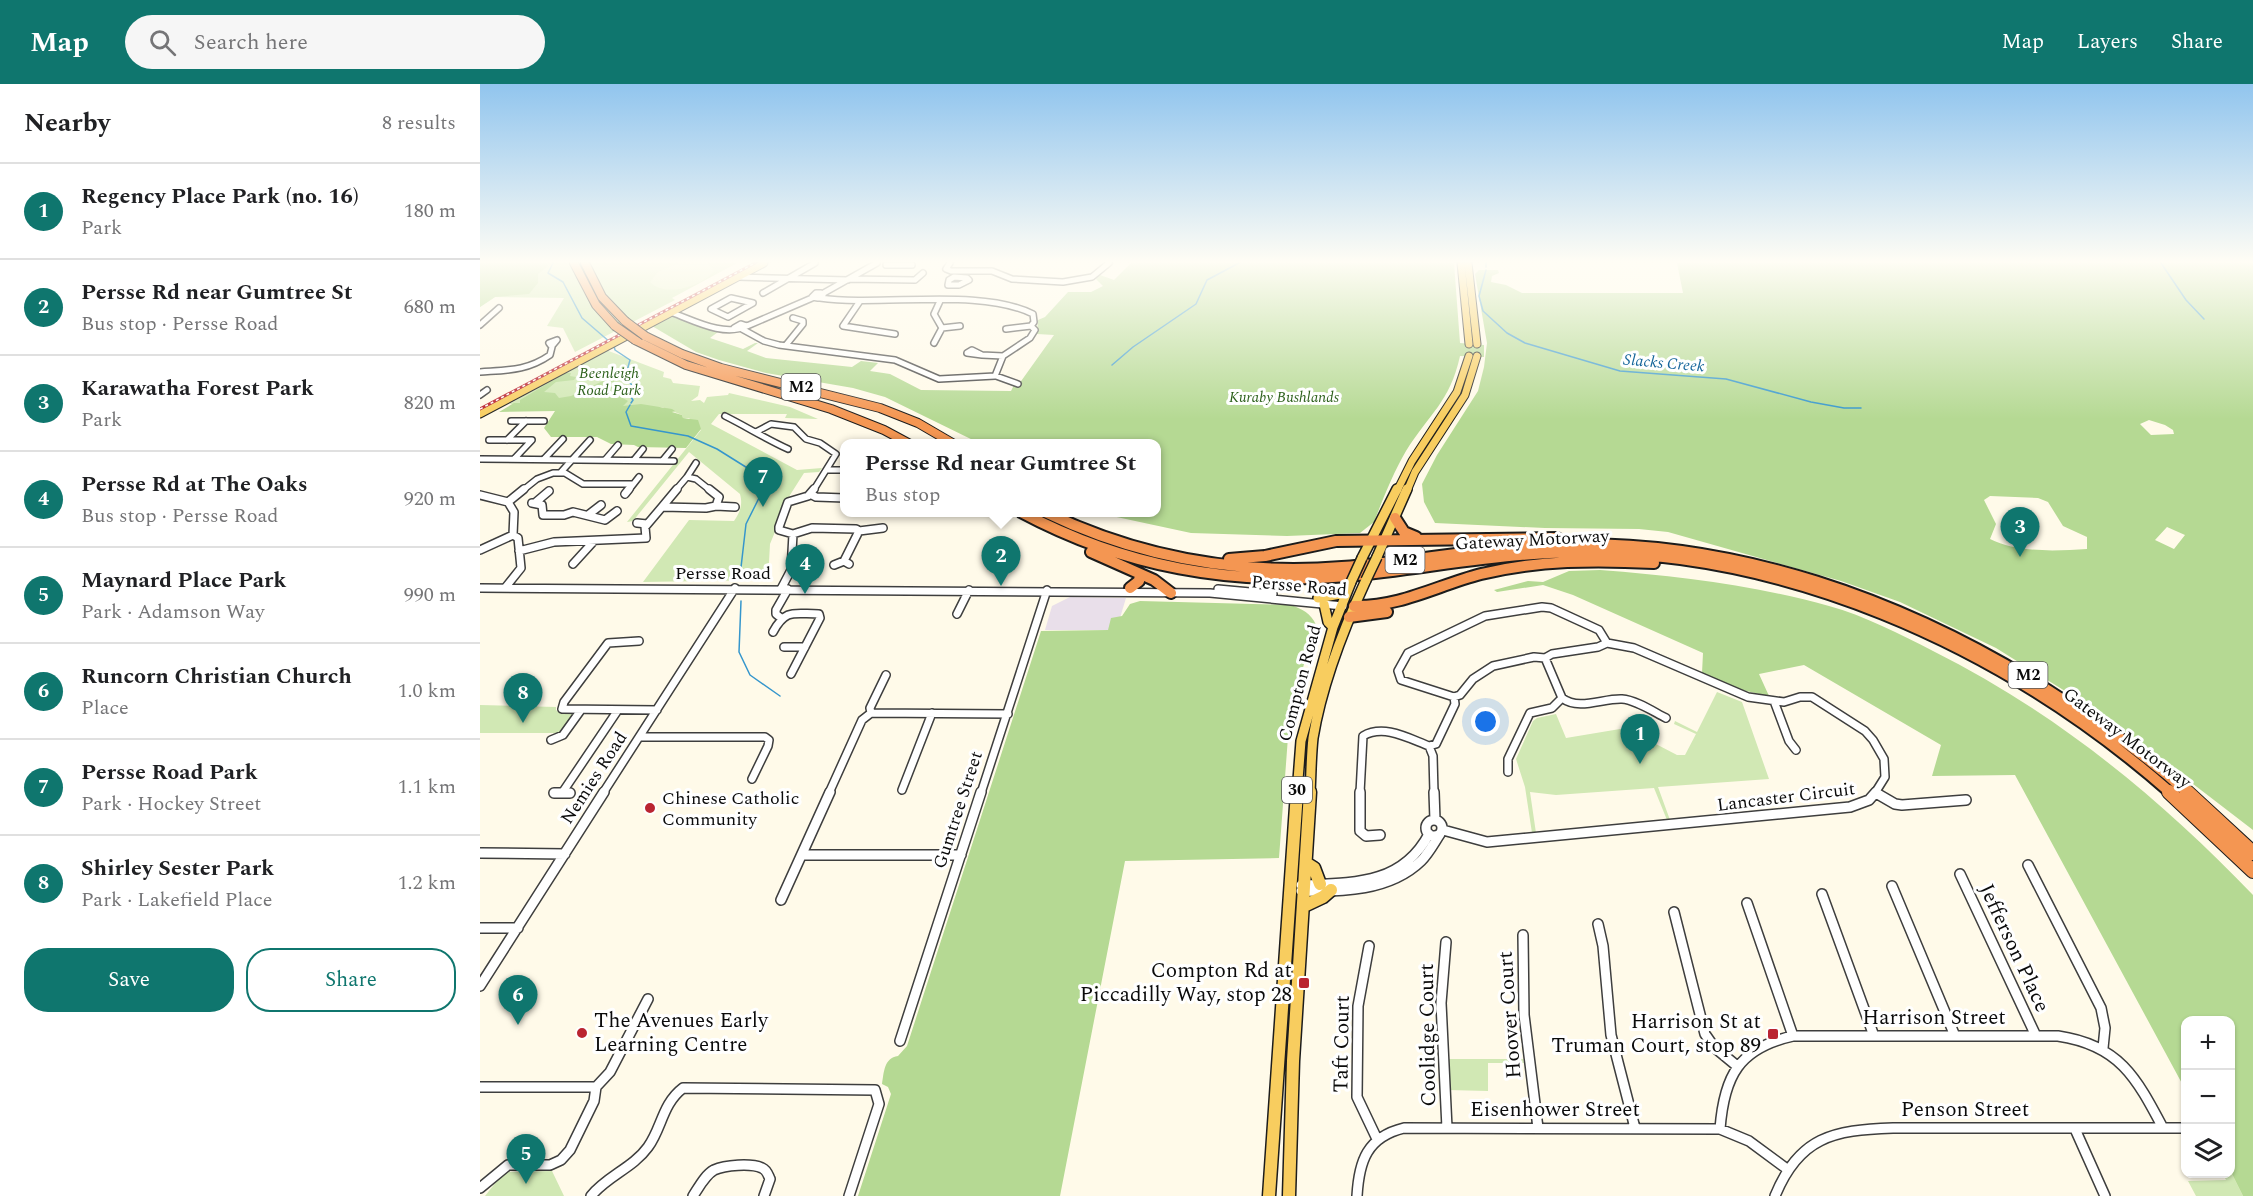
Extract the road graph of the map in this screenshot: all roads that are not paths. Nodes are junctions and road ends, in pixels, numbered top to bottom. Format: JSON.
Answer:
{"nodes":[{"id":1,"x":491,"y":315,"type":"edge"},
{"id":2,"x":601,"y":315,"type":"edge"},
{"id":3,"x":619,"y":315,"type":"edge"},
{"id":4,"x":667,"y":315,"type":"edge"},
{"id":5,"x":684,"y":315,"type":"edge"},
{"id":6,"x":773,"y":315,"type":"edge"},
{"id":7,"x":851,"y":315,"type":"edge"},
{"id":8,"x":935,"y":315,"type":"edge"},
{"id":9,"x":1033,"y":315,"type":"edge"},
{"id":10,"x":1469,"y":315,"type":"edge"},
{"id":11,"x":1471,"y":315,"type":"edge"},
{"id":12,"x":793,"y":318,"type":"dead end"},
{"id":13,"x":480,"y":325,"type":"edge"},
{"id":14,"x":960,"y":326,"type":"dead end"},
{"id":15,"x":1031,"y":326,"type":"junction"},
{"id":16,"x":745,"y":327,"type":"junction"},
{"id":17,"x":942,"y":328,"type":"junction"},
{"id":18,"x":1006,"y":329,"type":"dead end"},
{"id":19,"x":896,"y":334,"type":"dead end"},
{"id":20,"x":934,"y":343,"type":"dead end"},
{"id":21,"x":786,"y":345,"type":"junction"},
{"id":22,"x":552,"y":346,"type":"dead end"},
{"id":23,"x":982,"y":355,"type":"dead end"},
{"id":24,"x":1003,"y":356,"type":"junction"},
{"id":25,"x":480,"y":372,"type":"edge"},
{"id":26,"x":996,"y":376,"type":"junction"},
{"id":27,"x":1018,"y":384,"type":"dead end"},
{"id":28,"x":487,"y":390,"type":"dead end"},
{"id":29,"x":480,"y":395,"type":"edge"},
{"id":30,"x":480,"y":414,"type":"edge"},
{"id":31,"x":725,"y":416,"type":"dead end"},
{"id":32,"x":512,"y":421,"type":"dead end"},
{"id":33,"x":526,"y":421,"type":"junction"},
{"id":34,"x":544,"y":421,"type":"dead end"},
{"id":35,"x":756,"y":432,"type":"junction"},
{"id":36,"x":563,"y":439,"type":"dead end"},
{"id":37,"x":901,"y":439,"type":"edge"},
{"id":38,"x":946,"y":439,"type":"edge"},
{"id":39,"x":489,"y":440,"type":"dead end"},
{"id":40,"x":507,"y":440,"type":"junction"},
{"id":41,"x":590,"y":440,"type":"dead end"},
{"id":42,"x":618,"y":445,"type":"dead end"},
{"id":43,"x":643,"y":449,"type":"dead end"},
{"id":44,"x":672,"y":449,"type":"dead end"},
{"id":45,"x":788,"y":449,"type":"dead end"},
{"id":46,"x":480,"y":459,"type":"edge"},
{"id":47,"x":514,"y":459,"type":"junction"},
{"id":48,"x":544,"y":459,"type":"junction"},
{"id":49,"x":573,"y":460,"type":"junction"},
{"id":50,"x":605,"y":460,"type":"junction"},
{"id":51,"x":634,"y":460,"type":"junction"},
{"id":52,"x":663,"y":460,"type":"junction"},
{"id":53,"x":674,"y":460,"type":"dead end"},
{"id":54,"x":696,"y":463,"type":"dead end"},
{"id":55,"x":828,"y":470,"type":"junction"},
{"id":56,"x":840,"y":470,"type":"edge"},
{"id":57,"x":561,"y":472,"type":"junction"},
{"id":58,"x":639,"y":477,"type":"dead end"},
{"id":59,"x":687,"y":477,"type":"junction"},
{"id":60,"x":633,"y":484,"type":"junction"},
{"id":61,"x":549,"y":491,"type":"dead end"},
{"id":62,"x":625,"y":494,"type":"dead end"},
{"id":63,"x":810,"y":494,"type":"junction"},
{"id":64,"x":480,"y":495,"type":"edge"},
{"id":65,"x":840,"y":498,"type":"edge"},
{"id":66,"x":508,"y":502,"type":"junction"},
{"id":67,"x":602,"y":505,"type":"dead end"},
{"id":68,"x":716,"y":506,"type":"junction"},
{"id":69,"x":563,"y":507,"type":"dead end"},
{"id":70,"x":662,"y":507,"type":"junction"},
{"id":71,"x":735,"y":507,"type":"dead end"},
{"id":72,"x":617,"y":511,"type":"dead end"},
{"id":73,"x":573,"y":512,"type":"junction"},
{"id":74,"x":588,"y":515,"type":"junction"},
{"id":75,"x":1017,"y":517,"type":"edge"},
{"id":76,"x":1030,"y":517,"type":"edge"},
{"id":77,"x":1054,"y":517,"type":"edge"},
{"id":78,"x":1395,"y":518,"type":"junction"},
{"id":79,"x":637,"y":523,"type":"dead end"},
{"id":80,"x":647,"y":524,"type":"junction"},
{"id":81,"x":884,"y":528,"type":"dead end"},
{"id":82,"x":859,"y":531,"type":"junction"},
{"id":83,"x":793,"y":534,"type":"junction"},
{"id":84,"x":513,"y":535,"type":"junction"},
{"id":85,"x":1373,"y":537,"type":"junction"},
{"id":86,"x":1420,"y":538,"type":"junction"},
{"id":87,"x":1386,"y":539,"type":"junction"},
{"id":88,"x":594,"y":541,"type":"junction"},
{"id":89,"x":1131,"y":547,"type":"junction"},
{"id":90,"x":480,"y":549,"type":"edge"},
{"id":91,"x":1679,"y":550,"type":"junction"},
{"id":92,"x":519,"y":551,"type":"junction"},
{"id":93,"x":573,"y":564,"type":"dead end"},
{"id":94,"x":834,"y":565,"type":"dead end"},
{"id":95,"x":1140,"y":574,"type":"junction"},
{"id":96,"x":1758,"y":574,"type":"junction"},
{"id":97,"x":480,"y":588,"type":"edge"},
{"id":98,"x":504,"y":588,"type":"junction"},
{"id":99,"x":735,"y":588,"type":"junction"},
{"id":100,"x":1130,"y":588,"type":"junction"},
{"id":101,"x":785,"y":589,"type":"junction"},
{"id":102,"x":969,"y":590,"type":"junction"},
{"id":103,"x":1047,"y":590,"type":"junction"},
{"id":104,"x":1166,"y":590,"type":"junction"},
{"id":105,"x":1111,"y":591,"type":"junction"},
{"id":106,"x":1346,"y":593,"type":"junction"},
{"id":107,"x":1321,"y":601,"type":"junction"},
{"id":108,"x":1402,"y":603,"type":"junction"},
{"id":109,"x":1341,"y":604,"type":"junction"},
{"id":110,"x":1354,"y":606,"type":"junction"},
{"id":111,"x":957,"y":614,"type":"dead end"},
{"id":112,"x":1349,"y":617,"type":"junction"},
{"id":113,"x":781,"y":618,"type":"junction"},
{"id":114,"x":1333,"y":627,"type":"junction"},
{"id":115,"x":773,"y":632,"type":"dead end"},
{"id":116,"x":639,"y":641,"type":"dead end"},
{"id":117,"x":1607,"y":643,"type":"junction"},
{"id":118,"x":784,"y":647,"type":"dead end"},
{"id":119,"x":805,"y":647,"type":"junction"},
{"id":120,"x":1545,"y":658,"type":"junction"},
{"id":121,"x":790,"y":674,"type":"dead end"},
{"id":122,"x":886,"y":675,"type":"dead end"},
{"id":123,"x":1454,"y":697,"type":"junction"},
{"id":124,"x":1562,"y":698,"type":"junction"},
{"id":125,"x":1774,"y":701,"type":"junction"},
{"id":126,"x":581,"y":710,"type":"junction"},
{"id":127,"x":618,"y":710,"type":"junction"},
{"id":128,"x":657,"y":710,"type":"junction"},
{"id":129,"x":871,"y":713,"type":"junction"},
{"id":130,"x":932,"y":713,"type":"junction"},
{"id":131,"x":1008,"y":714,"type":"junction"},
{"id":132,"x":1666,"y":718,"type":"dead end"},
{"id":133,"x":640,"y":737,"type":"junction"},
{"id":134,"x":551,"y":740,"type":"dead end"},
{"id":135,"x":1430,"y":746,"type":"junction"},
{"id":136,"x":1797,"y":750,"type":"dead end"},
{"id":137,"x":1508,"y":772,"type":"dead end"},
{"id":138,"x":752,"y":779,"type":"dead end"},
{"id":139,"x":902,"y":790,"type":"dead end"},
{"id":140,"x":562,"y":793,"type":"dead end"},
{"id":141,"x":1876,"y":793,"type":"junction"},
{"id":142,"x":1966,"y":800,"type":"dead end"},
{"id":143,"x":1435,"y":820,"type":"junction"},
{"id":144,"x":1441,"y":832,"type":"junction"},
{"id":145,"x":1429,"y":834,"type":"junction"},
{"id":146,"x":1380,"y":835,"type":"dead end"},
{"id":147,"x":2253,"y":852,"type":"edge"},
{"id":148,"x":480,"y":853,"type":"edge"},
{"id":149,"x":565,"y":854,"type":"junction"},
{"id":150,"x":803,"y":855,"type":"junction"},
{"id":151,"x":961,"y":855,"type":"junction"},
{"id":152,"x":1306,"y":863,"type":"junction"},
{"id":153,"x":2028,"y":865,"type":"dead end"},
{"id":154,"x":2253,"y":871,"type":"edge"},
{"id":155,"x":1960,"y":874,"type":"dead end"},
{"id":156,"x":1892,"y":886,"type":"dead end"},
{"id":157,"x":1326,"y":887,"type":"junction"},
{"id":158,"x":1291,"y":888,"type":"junction"},
{"id":159,"x":1305,"y":888,"type":"junction"},
{"id":160,"x":1822,"y":894,"type":"dead end"},
{"id":161,"x":781,"y":900,"type":"dead end"},
{"id":162,"x":1747,"y":903,"type":"dead end"},
{"id":163,"x":1304,"y":906,"type":"junction"},
{"id":164,"x":1674,"y":912,"type":"dead end"},
{"id":165,"x":1598,"y":924,"type":"dead end"},
{"id":166,"x":480,"y":928,"type":"edge"},
{"id":167,"x":518,"y":928,"type":"junction"},
{"id":168,"x":1523,"y":935,"type":"dead end"},
{"id":169,"x":1446,"y":942,"type":"dead end"},
{"id":170,"x":1369,"y":946,"type":"dead end"},
{"id":171,"x":480,"y":986,"type":"edge"},
{"id":172,"x":648,"y":999,"type":"dead end"},
{"id":173,"x":1793,"y":1036,"type":"junction"},
{"id":174,"x":1874,"y":1036,"type":"junction"},
{"id":175,"x":1955,"y":1036,"type":"junction"},
{"id":176,"x":2036,"y":1036,"type":"junction"},
{"id":177,"x":900,"y":1041,"type":"dead end"},
{"id":178,"x":2103,"y":1048,"type":"junction"},
{"id":179,"x":1737,"y":1066,"type":"junction"},
{"id":180,"x":480,"y":1087,"type":"edge"},
{"id":181,"x":596,"y":1087,"type":"junction"},
{"id":182,"x":1447,"y":1128,"type":"junction"},
{"id":183,"x":1538,"y":1128,"type":"junction"},
{"id":184,"x":1635,"y":1128,"type":"junction"},
{"id":185,"x":2163,"y":1128,"type":"junction"},
{"id":186,"x":2181,"y":1128,"type":"edge"},
{"id":187,"x":1720,"y":1129,"type":"junction"},
{"id":188,"x":2075,"y":1129,"type":"junction"},
{"id":189,"x":1377,"y":1139,"type":"junction"},
{"id":190,"x":1787,"y":1169,"type":"junction"},
{"id":191,"x":480,"y":1188,"type":"edge"},
{"id":192,"x":591,"y":1196,"type":"edge"},
{"id":193,"x":693,"y":1196,"type":"edge"},
{"id":194,"x":764,"y":1196,"type":"edge"},
{"id":195,"x":849,"y":1196,"type":"edge"},
{"id":196,"x":1269,"y":1196,"type":"edge"},
{"id":197,"x":1288,"y":1196,"type":"edge"},
{"id":198,"x":1357,"y":1196,"type":"edge"},
{"id":199,"x":1775,"y":1196,"type":"edge"},
{"id":200,"x":2105,"y":1196,"type":"edge"}],
"edges":[{"from":1,"to":13,"type":"street"},
{"from":2,"to":37,"type":"highway","number":"M2","bridge":true},
{"from":3,"to":38,"type":"highway","number":"M2","bridge":true},
{"from":4,"to":30,"type":"main road"},
{"from":5,"to":16,"type":"street"},
{"from":6,"to":16,"type":"street"},
{"from":7,"to":19,"type":"street"},
{"from":8,"to":17,"type":"street"},
{"from":9,"to":15,"type":"street"},
{"from":10,"to":11,"type":"main road"},
{"from":12,"to":21,"type":"street"},
{"from":14,"to":17,"type":"street"},
{"from":15,"to":18,"type":"street"},
{"from":15,"to":24,"type":"street"},
{"from":16,"to":21,"type":"street"},
{"from":17,"to":20,"type":"street"},
{"from":21,"to":26,"type":"street"},
{"from":22,"to":25,"type":"street"},
{"from":23,"to":24,"type":"street"},
{"from":24,"to":26,"type":"street"},
{"from":26,"to":27,"type":"street"},
{"from":28,"to":29,"type":"street"},
{"from":31,"to":35,"type":"street"},
{"from":32,"to":33,"type":"street"},
{"from":33,"to":34,"type":"street"},
{"from":33,"to":40,"type":"street"},
{"from":35,"to":45,"type":"street"},
{"from":35,"to":55,"type":"street"},
{"from":36,"to":48,"type":"street"},
{"from":39,"to":40,"type":"street"},
{"from":40,"to":47,"type":"street"},
{"from":41,"to":49,"type":"street"},
{"from":42,"to":50,"type":"street"},
{"from":43,"to":51,"type":"street"},
{"from":44,"to":52,"type":"street"},
{"from":46,"to":47,"type":"street"},
{"from":47,"to":48,"type":"street"},
{"from":48,"to":49,"type":"street"},
{"from":49,"to":50,"type":"street"},
{"from":49,"to":57,"type":"street"},
{"from":50,"to":51,"type":"street"},
{"from":51,"to":52,"type":"street"},
{"from":52,"to":53,"type":"street"},
{"from":54,"to":59,"type":"street"},
{"from":55,"to":56,"type":"street"},
{"from":55,"to":63,"type":"street"},
{"from":57,"to":60,"type":"street"},
{"from":57,"to":66,"type":"street"},
{"from":58,"to":60,"type":"street"},
{"from":59,"to":68,"type":"street"},
{"from":59,"to":70,"type":"street"},
{"from":60,"to":62,"type":"street"},
{"from":61,"to":73,"type":"street"},
{"from":63,"to":65,"type":"street"},
{"from":63,"to":83,"type":"street"},
{"from":64,"to":66,"type":"street"},
{"from":66,"to":84,"type":"street"},
{"from":67,"to":74,"type":"street"},
{"from":68,"to":70,"type":"street"},
{"from":68,"to":71,"type":"street"},
{"from":69,"to":73,"type":"street"},
{"from":70,"to":80,"type":"street"},
{"from":72,"to":74,"type":"street"},
{"from":73,"to":74,"type":"street"},
{"from":75,"to":95,"type":"highway"},
{"from":76,"to":96,"type":"highway","name":"Gateway Motorway","number":"M2"},
{"from":77,"to":89,"type":"highway","name":"Gateway Motorway","number":"M2"},
{"from":78,"to":85,"type":"main road","name":"Compton Road","number":"30"},
{"from":78,"to":86,"type":"highway"},
{"from":78,"to":87,"type":"main road","name":"Compton Road","number":"30"},
{"from":79,"to":80,"type":"street"},
{"from":80,"to":88,"type":"street"},
{"from":81,"to":82,"type":"street"},
{"from":82,"to":83,"type":"street"},
{"from":82,"to":94,"type":"street"},
{"from":83,"to":101,"type":"street"},
{"from":84,"to":90,"type":"street"},
{"from":84,"to":92,"type":"street"},
{"from":85,"to":87,"type":"highway"},
{"from":85,"to":89,"type":"highway"},
{"from":85,"to":106,"type":"main road","name":"Compton Road","number":"30","bridge":true},
{"from":86,"to":87,"type":"highway"},
{"from":86,"to":91,"type":"highway"},
{"from":87,"to":110,"type":"main road","name":"Compton Road","number":"30","bridge":true},
{"from":88,"to":92,"type":"street"},
{"from":88,"to":93,"type":"street"},
{"from":89,"to":91,"type":"highway","name":"Gateway Motorway","number":"M2"},
{"from":91,"to":147,"type":"highway","name":"Gateway Motorway","number":"M2"},
{"from":92,"to":98,"type":"street"},
{"from":95,"to":100,"type":"highway"},
{"from":95,"to":104,"type":"highway"},
{"from":96,"to":108,"type":"highway"},
{"from":96,"to":154,"type":"highway","name":"Gateway Motorway","number":"M2"},
{"from":97,"to":98,"type":"street","name":"Persse Road"},
{"from":98,"to":99,"type":"street","name":"Persse Road"},
{"from":99,"to":101,"type":"street","name":"Persse Road"},
{"from":99,"to":128,"type":"street","name":"Nemies Road"},
{"from":100,"to":104,"type":"street","name":"Persse Road"},
{"from":100,"to":105,"type":"street","name":"Persse Road"},
{"from":101,"to":102,"type":"street","name":"Persse Road"},
{"from":101,"to":113,"type":"street"},
{"from":102,"to":103,"type":"street","name":"Persse Road"},
{"from":102,"to":111,"type":"street"},
{"from":103,"to":105,"type":"street","name":"Persse Road"},
{"from":103,"to":131,"type":"street","name":"Gumtree Street"},
{"from":104,"to":105,"type":"street","name":"Persse Road"},
{"from":104,"to":107,"type":"street","name":"Persse Road"},
{"from":106,"to":107,"type":"main road"},
{"from":106,"to":109,"type":"main road","name":"Compton Road","number":"30"},
{"from":107,"to":109,"type":"street","name":"Persse Road"},
{"from":107,"to":114,"type":"main road"},
{"from":108,"to":110,"type":"highway"},
{"from":108,"to":112,"type":"highway"},
{"from":109,"to":110,"type":"street","name":"Persse Road"},
{"from":109,"to":114,"type":"main road","name":"Compton Road","number":"30"},
{"from":110,"to":112,"type":"main road","name":"Compton Road","number":"30"},
{"from":112,"to":152,"type":"main road","name":"Compton Road","number":"30"},
{"from":113,"to":115,"type":"street"},
{"from":113,"to":119,"type":"street"},
{"from":114,"to":158,"type":"main road","name":"Compton Road","number":"30"},
{"from":116,"to":126,"type":"street"},
{"from":117,"to":120,"type":"street","name":"Lancaster Circuit"},
{"from":117,"to":123,"type":"street"},
{"from":117,"to":125,"type":"street","name":"Lancaster Circuit"},
{"from":118,"to":119,"type":"street"},
{"from":119,"to":121,"type":"street"},
{"from":120,"to":123,"type":"street","name":"Lancaster Circuit"},
{"from":120,"to":124,"type":"street"},
{"from":122,"to":129,"type":"street"},
{"from":123,"to":135,"type":"street","name":"Lancaster Circuit"},
{"from":124,"to":132,"type":"street"},
{"from":124,"to":137,"type":"street"},
{"from":125,"to":136,"type":"street"},
{"from":125,"to":141,"type":"street","name":"Lancaster Circuit"},
{"from":126,"to":127,"type":"street"},
{"from":126,"to":134,"type":"street"},
{"from":127,"to":128,"type":"street"},
{"from":127,"to":140,"type":"street"},
{"from":128,"to":133,"type":"street","name":"Nemies Road"},
{"from":129,"to":130,"type":"street"},
{"from":129,"to":150,"type":"street"},
{"from":130,"to":131,"type":"street"},
{"from":130,"to":139,"type":"street"},
{"from":131,"to":151,"type":"street","name":"Gumtree Street"},
{"from":133,"to":138,"type":"street"},
{"from":133,"to":149,"type":"street","name":"Nemies Road"},
{"from":135,"to":143,"type":"street"},
{"from":135,"to":146,"type":"street"},
{"from":141,"to":142,"type":"street"},
{"from":141,"to":144,"type":"street","name":"Lancaster Circuit"},
{"from":143,"to":144,"type":"street"},
{"from":143,"to":145,"type":"street"},
{"from":144,"to":145,"type":"street"},
{"from":144,"to":157,"type":"street"},
{"from":145,"to":157,"type":"street"},
{"from":148,"to":149,"type":"street"},
{"from":149,"to":167,"type":"street","name":"Nemies Road"},
{"from":150,"to":151,"type":"street"},
{"from":150,"to":161,"type":"street"},
{"from":151,"to":177,"type":"street","name":"Gumtree Street"},
{"from":152,"to":157,"type":"main road"},
{"from":152,"to":159,"type":"main road","name":"Compton Road","number":"30"},
{"from":153,"to":178,"type":"street"},
{"from":155,"to":176,"type":"street","name":"Jefferson Place"},
{"from":156,"to":175,"type":"street"},
{"from":157,"to":159,"type":"street"},
{"from":157,"to":163,"type":"main road"},
{"from":158,"to":159,"type":"street"},
{"from":158,"to":196,"type":"main road","name":"Compton Road","number":"30"},
{"from":159,"to":163,"type":"main road","name":"Compton Road","number":"30"},
{"from":160,"to":174,"type":"street"},
{"from":162,"to":173,"type":"street"},
{"from":163,"to":197,"type":"main road","name":"Compton Road","number":"30"},
{"from":164,"to":179,"type":"street"},
{"from":165,"to":184,"type":"street"},
{"from":166,"to":167,"type":"street"},
{"from":167,"to":171,"type":"street","name":"Nemies Road"},
{"from":168,"to":183,"type":"street","name":"Hoover Court"},
{"from":169,"to":182,"type":"street","name":"Coolidge Court"},
{"from":170,"to":189,"type":"street","name":"Taft Court"},
{"from":172,"to":181,"type":"street"},
{"from":173,"to":174,"type":"street","name":"Harrison Street"},
{"from":173,"to":179,"type":"street","name":"Harrison Street"},
{"from":174,"to":175,"type":"street","name":"Harrison Street"},
{"from":175,"to":176,"type":"street","name":"Harrison Street"},
{"from":176,"to":178,"type":"street","name":"Harrison Street"},
{"from":178,"to":185,"type":"street","name":"Harrison Street"},
{"from":179,"to":187,"type":"street","name":"Harrison Street"},
{"from":180,"to":181,"type":"street"},
{"from":181,"to":191,"type":"street"},
{"from":182,"to":183,"type":"street","name":"Eisenhower Street"},
{"from":182,"to":189,"type":"street","name":"Eisenhower Street"},
{"from":183,"to":184,"type":"street","name":"Eisenhower Street"},
{"from":184,"to":187,"type":"street","name":"Eisenhower Street"},
{"from":185,"to":186,"type":"street","name":"Penson Street"},
{"from":185,"to":188,"type":"street","name":"Penson Street"},
{"from":187,"to":190,"type":"street","name":"Eisenhower Street"},
{"from":188,"to":190,"type":"street","name":"Penson Street"},
{"from":188,"to":200,"type":"street"},
{"from":189,"to":198,"type":"street"},
{"from":190,"to":199,"type":"street","name":"Penson Street"},
{"from":192,"to":195,"type":"street"},
{"from":193,"to":194,"type":"street"}]}
